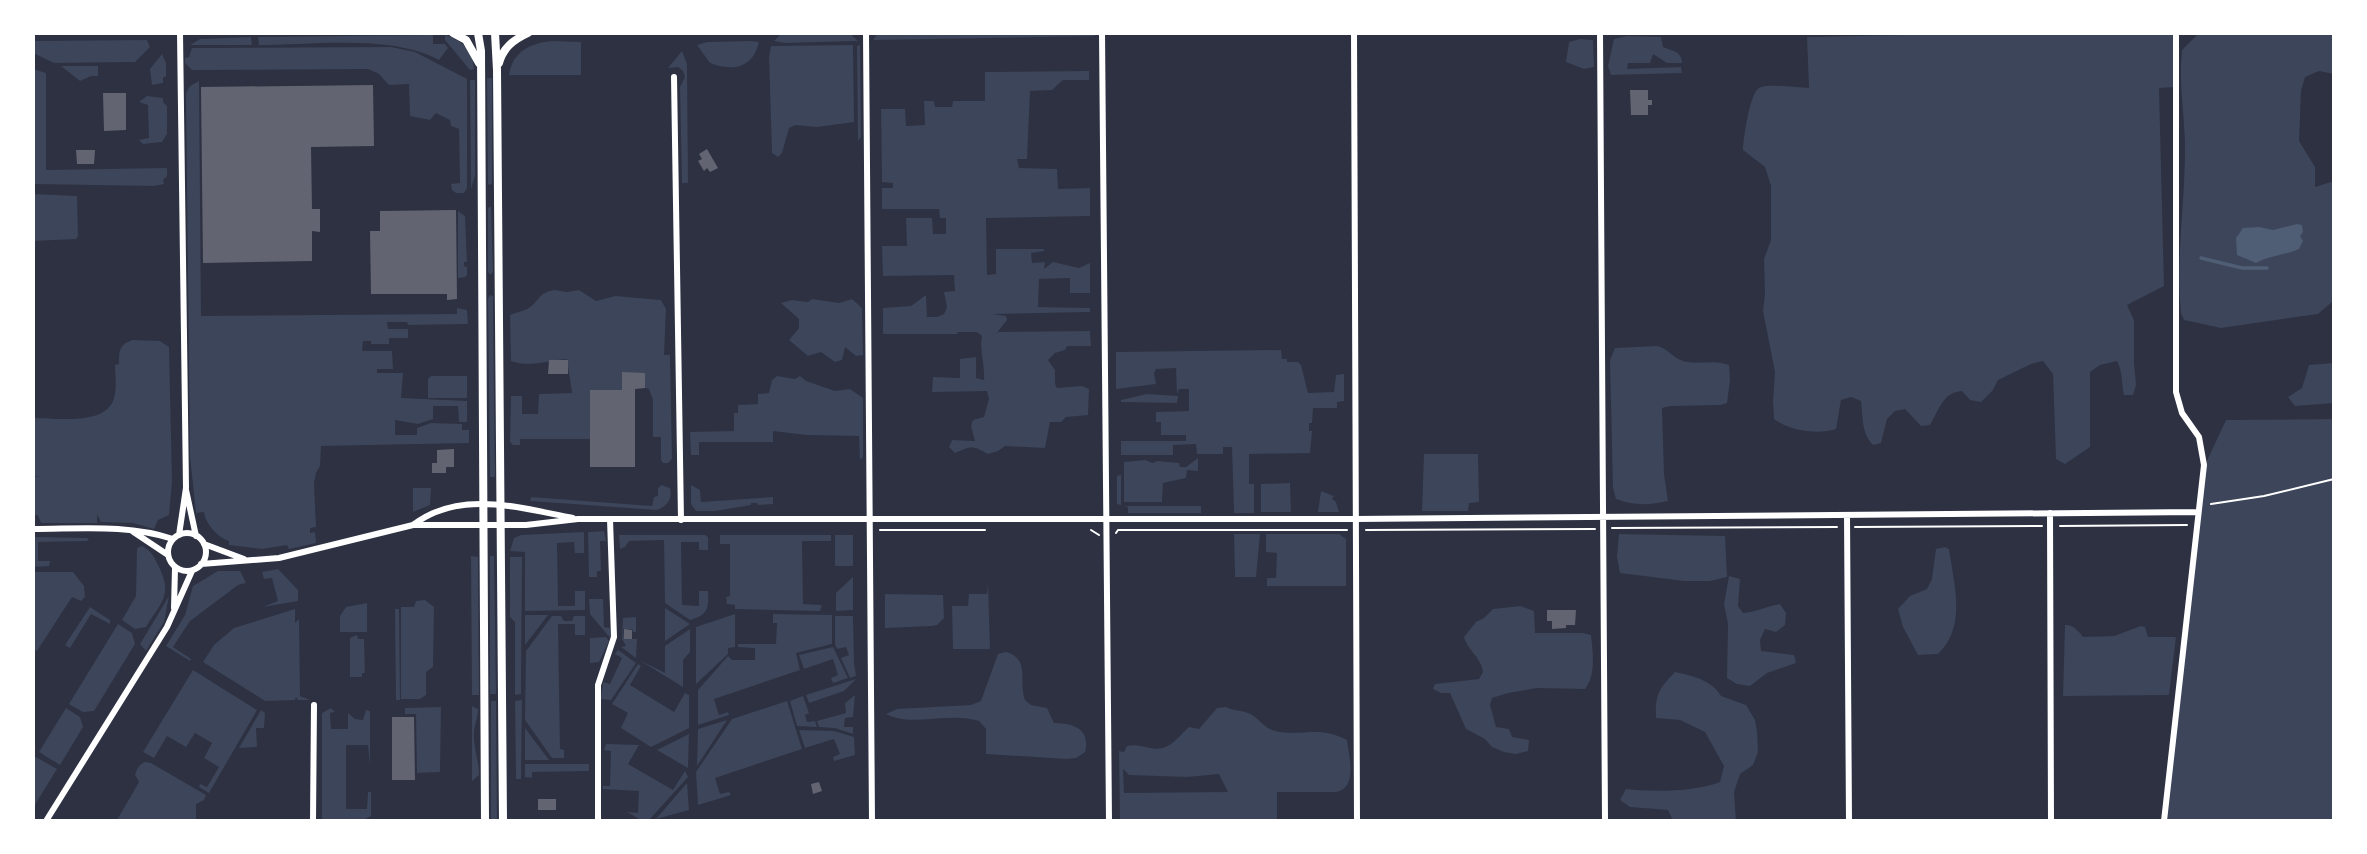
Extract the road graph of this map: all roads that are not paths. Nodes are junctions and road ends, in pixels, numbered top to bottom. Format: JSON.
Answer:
{"nodes":[{"id":1,"x":180,"y":33,"type":"edge"},
{"id":2,"x":453,"y":33,"type":"edge"},
{"id":3,"x":478,"y":33,"type":"edge"},
{"id":4,"x":495,"y":33,"type":"edge"},
{"id":5,"x":528,"y":33,"type":"edge"},
{"id":6,"x":866,"y":33,"type":"edge"},
{"id":7,"x":1102,"y":33,"type":"edge"},
{"id":8,"x":1354,"y":33,"type":"edge"},
{"id":9,"x":1600,"y":33,"type":"edge"},
{"id":10,"x":2176,"y":33,"type":"edge"},
{"id":11,"x":481,"y":66,"type":"junction"},
{"id":12,"x":497,"y":70,"type":"junction"},
{"id":13,"x":674,"y":77,"type":"dead end"},
{"id":14,"x":186,"y":488,"type":"junction"},
{"id":15,"x":483,"y":503,"type":"junction"},
{"id":16,"x":500,"y":503,"type":"junction"},
{"id":17,"x":2199,"y":509,"type":"junction"},
{"id":18,"x":2050,"y":513,"type":"junction"},
{"id":19,"x":1847,"y":515,"type":"junction"},
{"id":20,"x":1603,"y":516,"type":"junction"},
{"id":21,"x":578,"y":519,"type":"junction"},
{"id":22,"x":610,"y":519,"type":"junction"},
{"id":23,"x":870,"y":519,"type":"junction"},
{"id":24,"x":1107,"y":519,"type":"junction"},
{"id":25,"x":1355,"y":519,"type":"junction"},
{"id":26,"x":681,"y":520,"type":"junction"},
{"id":27,"x":412,"y":525,"type":"junction"},
{"id":28,"x":483,"y":526,"type":"junction"},
{"id":29,"x":500,"y":526,"type":"junction"},
{"id":30,"x":33,"y":529,"type":"edge"},
{"id":31,"x":131,"y":530,"type":"junction"},
{"id":32,"x":196,"y":536,"type":"junction"},
{"id":33,"x":176,"y":537,"type":"junction"},
{"id":34,"x":204,"y":544,"type":"junction"},
{"id":35,"x":168,"y":555,"type":"junction"},
{"id":36,"x":245,"y":559,"type":"junction"},
{"id":37,"x":201,"y":564,"type":"junction"},
{"id":38,"x":175,"y":568,"type":"junction"},
{"id":39,"x":192,"y":570,"type":"junction"},
{"id":40,"x":174,"y":610,"type":"junction"},
{"id":41,"x":314,"y":705,"type":"dead end"},
{"id":42,"x":46,"y":821,"type":"edge"},
{"id":43,"x":313,"y":821,"type":"edge"},
{"id":44,"x":485,"y":821,"type":"edge"},
{"id":45,"x":503,"y":821,"type":"edge"},
{"id":46,"x":598,"y":821,"type":"edge"},
{"id":47,"x":872,"y":821,"type":"edge"},
{"id":48,"x":1109,"y":821,"type":"edge"},
{"id":49,"x":1357,"y":821,"type":"edge"},
{"id":50,"x":1605,"y":821,"type":"edge"},
{"id":51,"x":1849,"y":821,"type":"edge"},
{"id":52,"x":2051,"y":821,"type":"edge"},
{"id":53,"x":2164,"y":821,"type":"edge"}],
"edges":[{"from":1,"to":14,"type":"street"},
{"from":2,"to":11,"type":"street"},
{"from":3,"to":11,"type":"street"},
{"from":4,"to":12,"type":"street"},
{"from":5,"to":12,"type":"street"},
{"from":6,"to":23,"type":"street"},
{"from":7,"to":24,"type":"street"},
{"from":8,"to":25,"type":"street"},
{"from":9,"to":20,"type":"street"},
{"from":10,"to":17,"type":"street"},
{"from":11,"to":15,"type":"street"},
{"from":12,"to":16,"type":"street"},
{"from":13,"to":26,"type":"street"},
{"from":14,"to":32,"type":"street"},
{"from":14,"to":33,"type":"street"},
{"from":15,"to":16,"type":"street"},
{"from":15,"to":27,"type":"street"},
{"from":15,"to":28,"type":"street"},
{"from":16,"to":21,"type":"street"},
{"from":16,"to":29,"type":"street"},
{"from":17,"to":18,"type":"street"},
{"from":17,"to":53,"type":"street"},
{"from":18,"to":19,"type":"street"},
{"from":18,"to":52,"type":"street"},
{"from":19,"to":20,"type":"street"},
{"from":19,"to":51,"type":"street"},
{"from":20,"to":25,"type":"street"},
{"from":20,"to":50,"type":"street"},
{"from":21,"to":22,"type":"street"},
{"from":21,"to":29,"type":"street"},
{"from":22,"to":26,"type":"street"},
{"from":22,"to":46,"type":"street"},
{"from":23,"to":24,"type":"street"},
{"from":23,"to":26,"type":"street"},
{"from":23,"to":47,"type":"street"},
{"from":24,"to":25,"type":"street"},
{"from":24,"to":48,"type":"street"},
{"from":25,"to":49,"type":"street"},
{"from":27,"to":28,"type":"street"},
{"from":27,"to":36,"type":"street"},
{"from":28,"to":29,"type":"street"},
{"from":28,"to":44,"type":"street"},
{"from":29,"to":45,"type":"street"},
{"from":30,"to":31,"type":"street"},
{"from":31,"to":33,"type":"street"},
{"from":31,"to":35,"type":"street"},
{"from":32,"to":33,"type":"street"},
{"from":32,"to":34,"type":"street"},
{"from":33,"to":35,"type":"street"},
{"from":34,"to":36,"type":"street"},
{"from":34,"to":37,"type":"street"},
{"from":35,"to":38,"type":"street"},
{"from":36,"to":37,"type":"street"},
{"from":37,"to":39,"type":"street"},
{"from":38,"to":39,"type":"street"},
{"from":38,"to":40,"type":"street"},
{"from":39,"to":40,"type":"street"},
{"from":40,"to":42,"type":"street"},
{"from":41,"to":43,"type":"street"}]}
